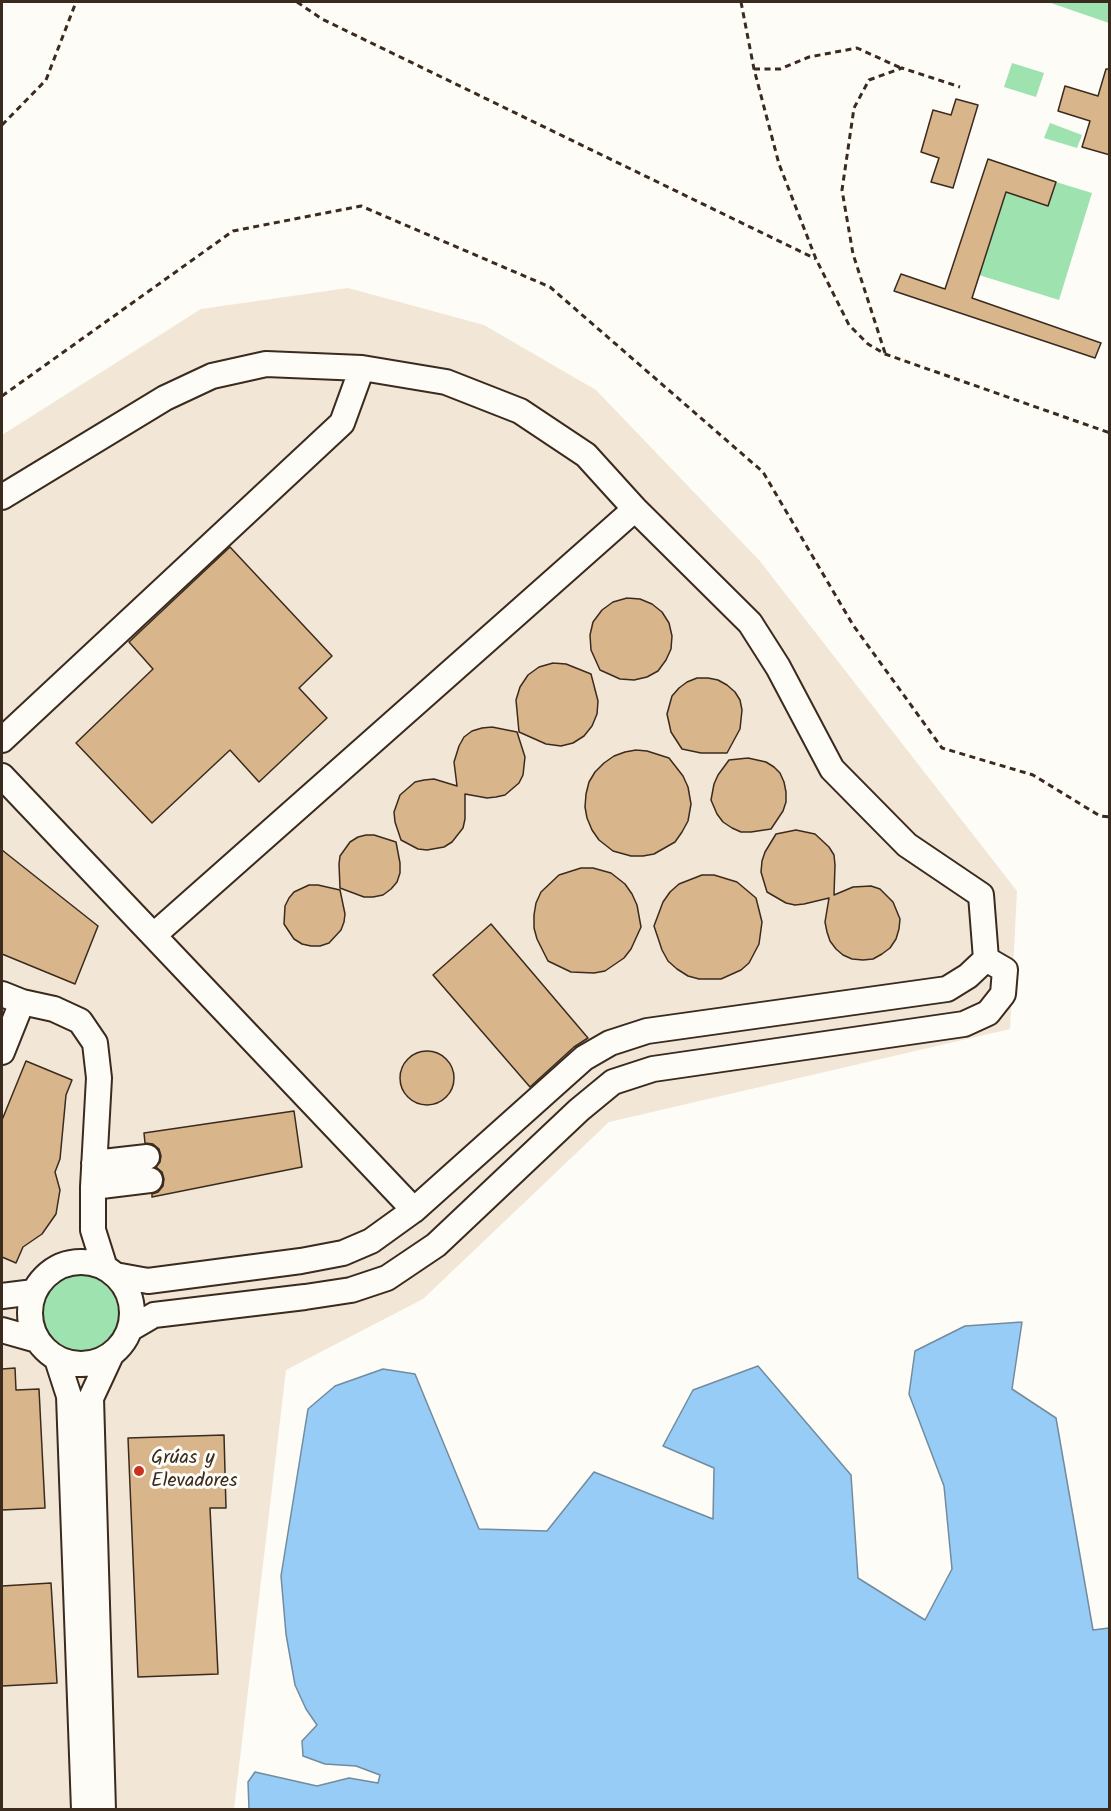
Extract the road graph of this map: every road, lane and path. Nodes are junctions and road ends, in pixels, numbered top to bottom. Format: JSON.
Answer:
{"nodes":[{"id":1,"x":76,"y":2,"type":"edge"},
{"id":2,"x":297,"y":2,"type":"edge"},
{"id":3,"x":741,"y":2,"type":"edge"},
{"id":4,"x":902,"y":68,"type":"junction"},
{"id":5,"x":754,"y":69,"type":"junction"},
{"id":6,"x":960,"y":87,"type":"dead end"},
{"id":7,"x":2,"y":125,"type":"edge"},
{"id":8,"x":816,"y":259,"type":"junction"},
{"id":9,"x":885,"y":354,"type":"junction"},
{"id":10,"x":362,"y":368,"type":"junction"},
{"id":11,"x":1110,"y":433,"type":"edge"},
{"id":12,"x":2,"y":497,"type":"edge"},
{"id":13,"x":635,"y":510,"type":"junction"},
{"id":14,"x":2,"y":740,"type":"edge"},
{"id":15,"x":2,"y":776,"type":"edge"},
{"id":16,"x":154,"y":935,"type":"junction"},
{"id":17,"x":986,"y":959,"type":"junction"},
{"id":18,"x":12,"y":998,"type":"edge"},
{"id":19,"x":2,"y":1052,"type":"edge"},
{"id":20,"x":94,"y":1164,"type":"junction"},
{"id":21,"x":93,"y":1187,"type":"junction"},
{"id":22,"x":414,"y":1210,"type":"junction"},
{"id":23,"x":301,"y":1261,"type":"junction"},
{"id":24,"x":110,"y":1271,"type":"junction"},
{"id":25,"x":34,"y":1292,"type":"junction"},
{"id":26,"x":2,"y":1296,"type":"edge"},
{"id":27,"x":305,"y":1297,"type":"junction"},
{"id":28,"x":130,"y":1329,"type":"junction"},
{"id":29,"x":2,"y":1330,"type":"edge"},
{"id":30,"x":37,"y":1340,"type":"junction"},
{"id":31,"x":111,"y":1355,"type":"junction"},
{"id":32,"x":57,"y":1359,"type":"junction"},
{"id":33,"x":84,"y":1809,"type":"edge"},
{"id":34,"x":103,"y":1809,"type":"edge"}],
"edges":[{"from":1,"to":7,"type":"path"},
{"from":2,"to":8,"type":"path"},
{"from":3,"to":5,"type":"path"},
{"from":4,"to":5,"type":"path"},
{"from":4,"to":6,"type":"path"},
{"from":4,"to":9,"type":"path"},
{"from":5,"to":8,"type":"path"},
{"from":8,"to":9,"type":"path"},
{"from":9,"to":11,"type":"path"},
{"from":10,"to":12,"type":"street"},
{"from":10,"to":13,"type":"street"},
{"from":10,"to":14,"type":"street"},
{"from":13,"to":16,"type":"street"},
{"from":13,"to":17,"type":"street"},
{"from":15,"to":16,"type":"street"},
{"from":16,"to":22,"type":"street"},
{"from":17,"to":22,"type":"street"},
{"from":17,"to":27,"type":"street"},
{"from":18,"to":19,"type":"street"},
{"from":18,"to":20,"type":"street"},
{"from":20,"to":21,"type":"street"},
{"from":20,"to":21,"type":"street"},
{"from":21,"to":24,"type":"street"},
{"from":22,"to":23,"type":"street"},
{"from":23,"to":24,"type":"street"},
{"from":23,"to":27,"type":"street"},
{"from":24,"to":25,"type":"street"},
{"from":24,"to":28,"type":"street"},
{"from":25,"to":26,"type":"street"},
{"from":25,"to":30,"type":"street"},
{"from":27,"to":28,"type":"street"},
{"from":28,"to":31,"type":"street"},
{"from":29,"to":30,"type":"street"},
{"from":30,"to":32,"type":"street"},
{"from":31,"to":32,"type":"street"},
{"from":31,"to":34,"type":"street"},
{"from":32,"to":33,"type":"street"}]}
